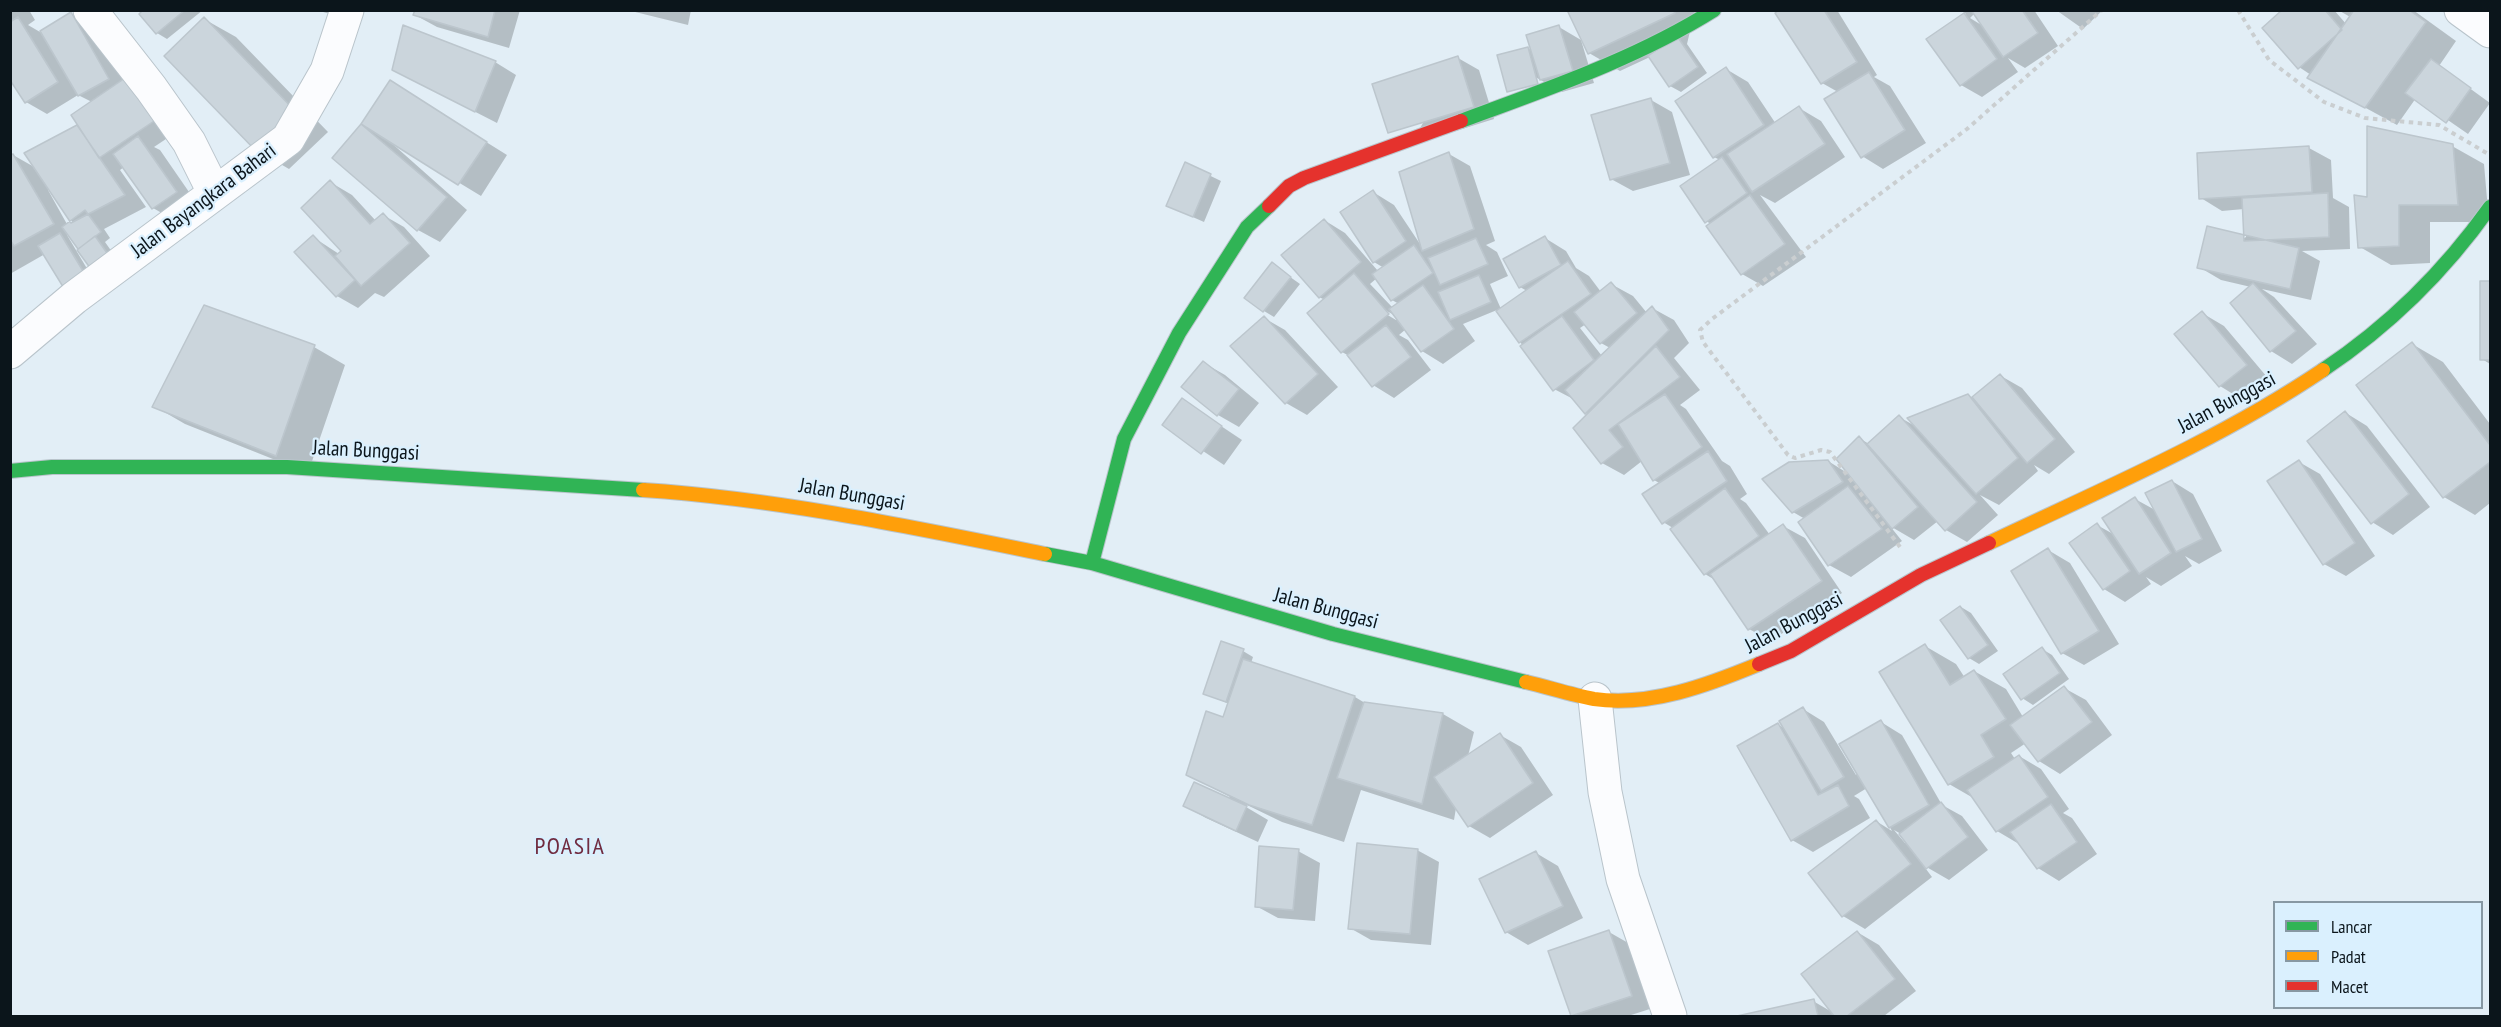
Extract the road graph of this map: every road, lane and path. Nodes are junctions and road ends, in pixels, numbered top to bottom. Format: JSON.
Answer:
{"nodes":[{"id":1,"x":90,"y":10,"type":"edge"},
{"id":2,"x":347,"y":10,"type":"edge"},
{"id":3,"x":1714,"y":10,"type":"edge"},
{"id":4,"x":2102,"y":10,"type":"edge"},
{"id":5,"x":2238,"y":10,"type":"edge"},
{"id":6,"x":2461,"y":10,"type":"edge"},
{"id":7,"x":2490,"y":31,"type":"edge"},
{"id":8,"x":2490,"y":155,"type":"edge"},
{"id":9,"x":214,"y":192,"type":"junction"},
{"id":10,"x":2490,"y":207,"type":"edge"},
{"id":11,"x":10,"y":352,"type":"edge"},
{"id":12,"x":10,"y":471,"type":"edge"},
{"id":13,"x":1092,"y":563,"type":"junction"},
{"id":14,"x":1921,"y":575,"type":"junction"},
{"id":15,"x":1595,"y":699,"type":"junction"},
{"id":16,"x":1671,"y":1017,"type":"edge"}],
"edges":[{"from":1,"to":9,"type":"street"},
{"from":2,"to":9,"type":"street","name":"Jalan Bayangkara Bahari"},
{"from":3,"to":13,"type":"main road"},
{"from":4,"to":14,"type":"path"},
{"from":5,"to":8,"type":"path"},
{"from":6,"to":7,"type":"street"},
{"from":9,"to":11,"type":"street","name":"Jalan Bayangkara Bahari"},
{"from":10,"to":14,"type":"main road","name":"Jalan Bunggasi"},
{"from":12,"to":13,"type":"main road","name":"Jalan Bunggasi"},
{"from":13,"to":15,"type":"main road","name":"Jalan Bunggasi"},
{"from":14,"to":15,"type":"main road","name":"Jalan Bunggasi"},
{"from":15,"to":16,"type":"street"}]}
